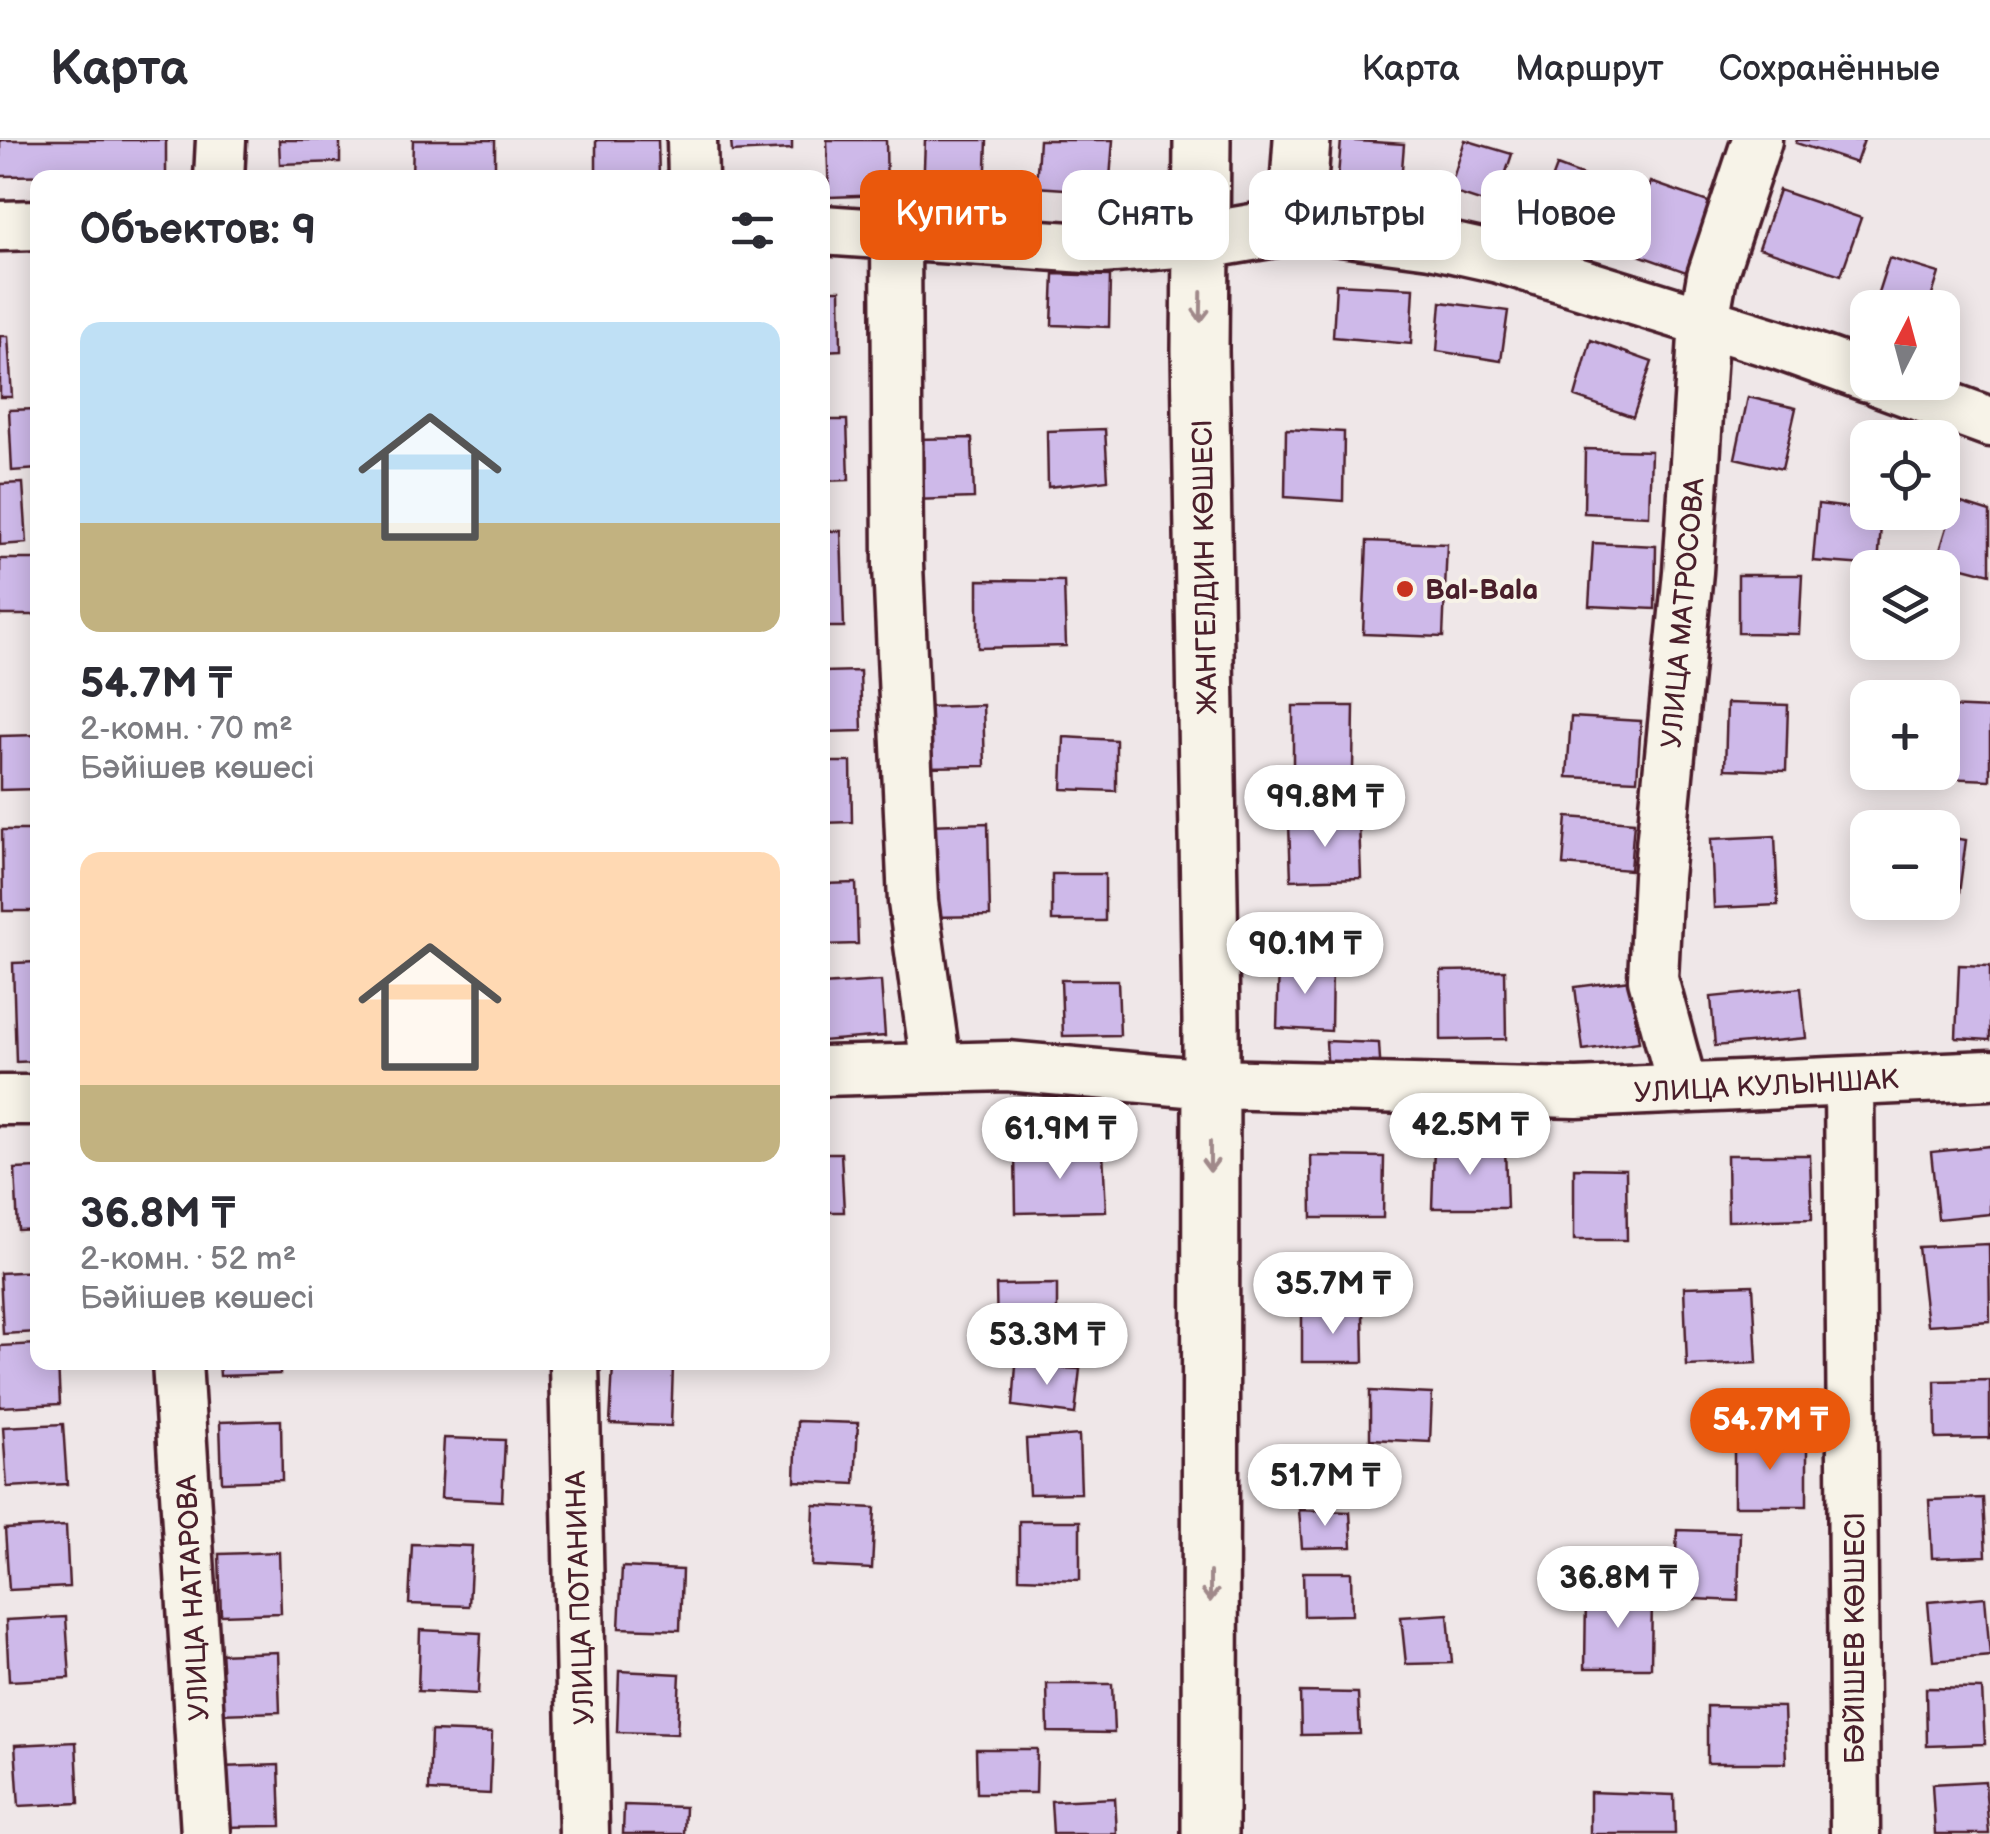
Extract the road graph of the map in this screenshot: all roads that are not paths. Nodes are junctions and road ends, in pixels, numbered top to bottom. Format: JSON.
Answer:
{"nodes":[{"id":1,"x":221,"y":140,"type":"edge"},
{"id":2,"x":692,"y":140,"type":"edge"},
{"id":3,"x":1202,"y":140,"type":"edge"},
{"id":4,"x":1302,"y":140,"type":"edge"},
{"id":5,"x":1756,"y":140,"type":"edge"},
{"id":6,"x":219,"y":170,"type":"edge"},
{"id":7,"x":693,"y":170,"type":"edge"},
{"id":8,"x":1202,"y":170,"type":"edge"},
{"id":9,"x":1300,"y":170,"type":"edge"},
{"id":10,"x":30,"y":225,"type":"edge"},
{"id":11,"x":0,"y":226,"type":"edge"},
{"id":12,"x":830,"y":231,"type":"edge"},
{"id":13,"x":860,"y":233,"type":"edge"},
{"id":14,"x":1461,"y":250,"type":"edge"},
{"id":15,"x":896,"y":260,"type":"edge"},
{"id":16,"x":1202,"y":260,"type":"edge"},
{"id":17,"x":1704,"y":321,"type":"junction"},
{"id":18,"x":1850,"y":372,"type":"edge"},
{"id":19,"x":1930,"y":400,"type":"edge"},
{"id":20,"x":1990,"y":422,"type":"edge"},
{"id":21,"x":936,"y":1066,"type":"junction"},
{"id":22,"x":830,"y":1072,"type":"edge"},
{"id":23,"x":1990,"y":1075,"type":"edge"},
{"id":24,"x":1849,"y":1082,"type":"junction"},
{"id":25,"x":1210,"y":1084,"type":"junction"},
{"id":26,"x":1682,"y":1090,"type":"junction"},
{"id":27,"x":0,"y":1100,"type":"edge"},
{"id":28,"x":30,"y":1100,"type":"edge"},
{"id":29,"x":177,"y":1370,"type":"edge"},
{"id":30,"x":574,"y":1370,"type":"edge"},
{"id":31,"x":206,"y":1834,"type":"edge"},
{"id":32,"x":584,"y":1834,"type":"edge"},
{"id":33,"x":1210,"y":1834,"type":"edge"},
{"id":34,"x":1855,"y":1834,"type":"edge"}],
"edges":[{"from":1,"to":6,"type":"street"},
{"from":2,"to":7,"type":"street"},
{"from":3,"to":8,"type":"main road","name":"ЖАНГЕЛДИН КӨШЕСІ"},
{"from":4,"to":9,"type":"main road"},
{"from":5,"to":17,"type":"street","name":"УЛИЦА МАТРОСОВА"},
{"from":10,"to":11,"type":"street"},
{"from":12,"to":13,"type":"street"},
{"from":14,"to":17,"type":"street"},
{"from":15,"to":21,"type":"street"},
{"from":16,"to":25,"type":"main road","name":"ЖАНГЕЛДИН КӨШЕСІ","one_way":true},
{"from":17,"to":18,"type":"street"},
{"from":17,"to":26,"type":"street","name":"УЛИЦА МАТРОСОВА"},
{"from":19,"to":20,"type":"street"},
{"from":21,"to":22,"type":"street","name":"УЛИЦА КУЛЫНШАК"},
{"from":21,"to":25,"type":"street","name":"УЛИЦА КУЛЫНШАК"},
{"from":23,"to":24,"type":"street","name":"УЛИЦА КУЛЫНШАК"},
{"from":24,"to":26,"type":"street","name":"УЛИЦА КУЛЫНШАК"},
{"from":24,"to":34,"type":"street","name":"БӘЙІШЕВ КӨШЕСІ"},
{"from":25,"to":26,"type":"street","name":"УЛИЦА КУЛЫНШАК"},
{"from":25,"to":33,"type":"main road","name":"ЖАНГЕЛДИН КӨШЕСІ","one_way":true},
{"from":27,"to":28,"type":"street"},
{"from":29,"to":31,"type":"street","name":"УЛИЦА НАТАРОВА"},
{"from":30,"to":32,"type":"street","name":"УЛИЦА ПОТАНИНА"}]}
